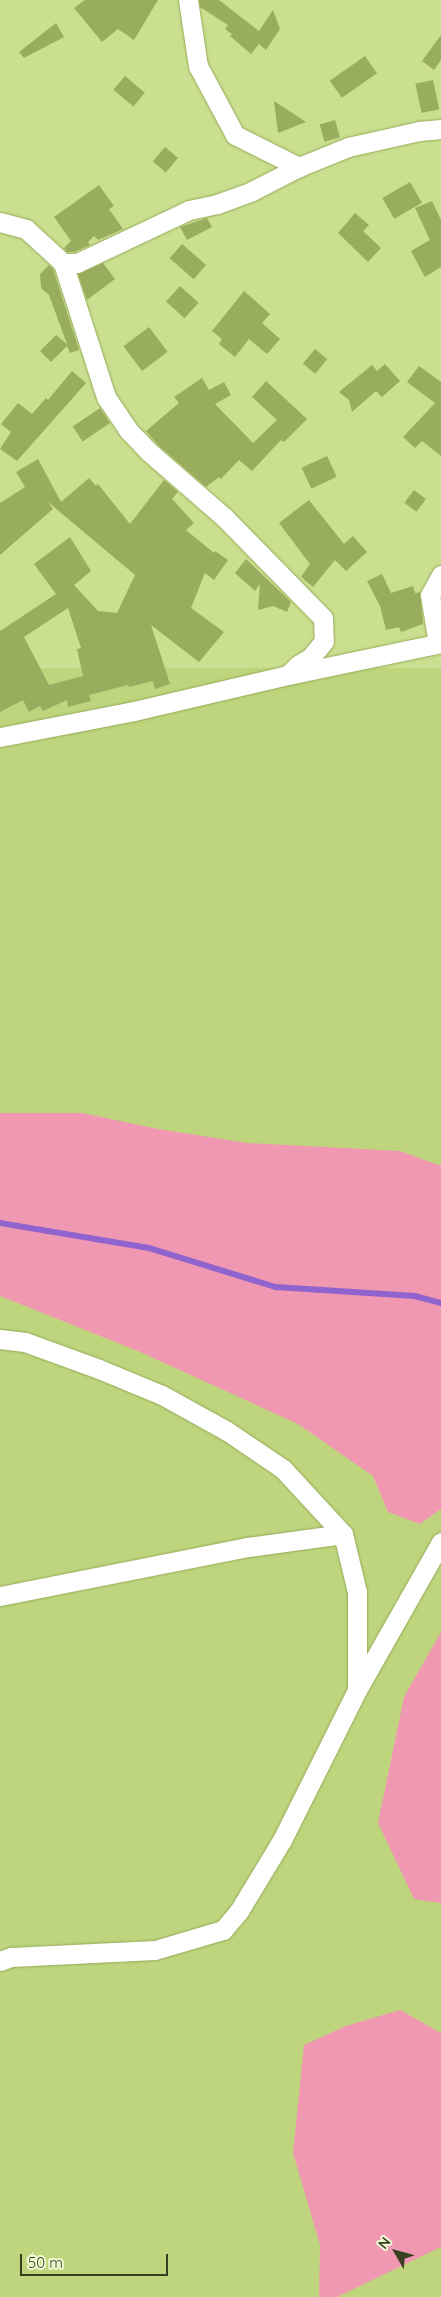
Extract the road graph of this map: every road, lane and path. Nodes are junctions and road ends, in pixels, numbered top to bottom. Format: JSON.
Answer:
{"nodes":[{"id":1,"x":188,"y":0,"type":"edge"},
{"id":2,"x":441,"y":129,"type":"edge"},
{"id":3,"x":298,"y":167,"type":"junction"},
{"id":4,"x":0,"y":222,"type":"edge"},
{"id":5,"x":64,"y":263,"type":"junction"},
{"id":6,"x":441,"y":575,"type":"edge"},
{"id":7,"x":439,"y":643,"type":"edge"},
{"id":8,"x":288,"y":675,"type":"junction"},
{"id":9,"x":0,"y":737,"type":"edge"},
{"id":10,"x":0,"y":1339,"type":"edge"},
{"id":11,"x":343,"y":1534,"type":"junction"},
{"id":12,"x":441,"y":1542,"type":"edge"},
{"id":13,"x":0,"y":1596,"type":"edge"},
{"id":14,"x":356,"y":1690,"type":"junction"},
{"id":15,"x":0,"y":1961,"type":"edge"}],
"edges":[{"from":1,"to":3,"type":"street"},
{"from":2,"to":3,"type":"street"},
{"from":3,"to":5,"type":"street"},
{"from":4,"to":5,"type":"street"},
{"from":5,"to":8,"type":"street"},
{"from":6,"to":7,"type":"street"},
{"from":7,"to":8,"type":"street"},
{"from":8,"to":9,"type":"street"},
{"from":10,"to":11,"type":"street"},
{"from":11,"to":13,"type":"street"},
{"from":11,"to":14,"type":"street"},
{"from":12,"to":14,"type":"street"},
{"from":14,"to":15,"type":"street"}]}
